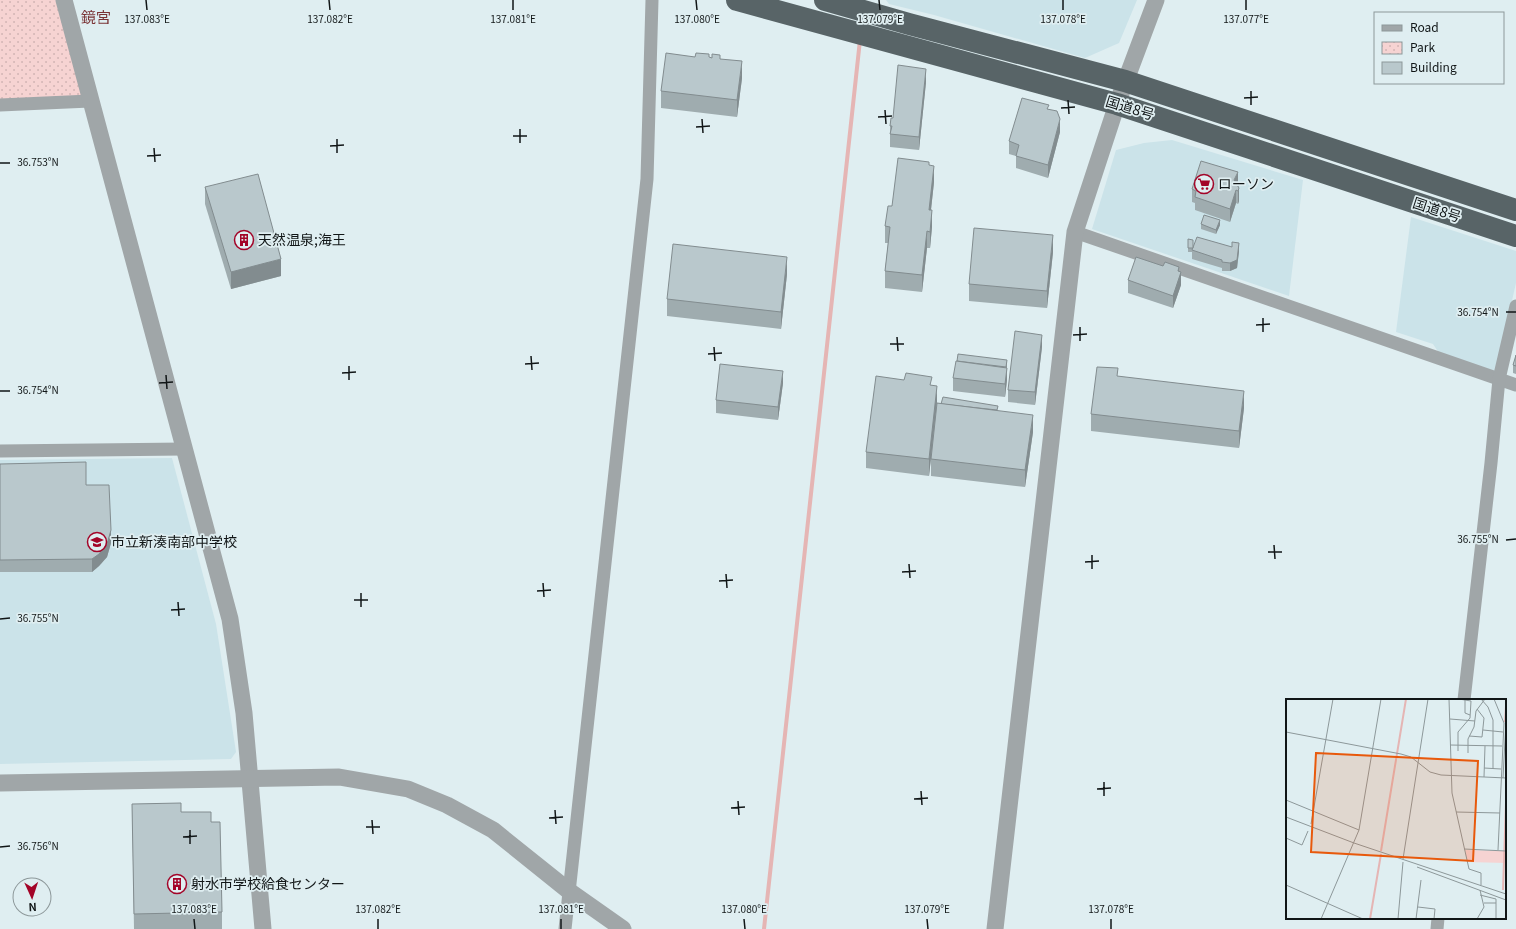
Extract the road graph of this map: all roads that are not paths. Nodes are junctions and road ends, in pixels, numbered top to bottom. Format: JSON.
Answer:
{"nodes":[{"id":1,"x":64,"y":0,"type":"edge"},
{"id":2,"x":652,"y":0,"type":"edge"},
{"id":3,"x":737,"y":0,"type":"edge"},
{"id":4,"x":825,"y":0,"type":"edge"},
{"id":5,"x":1156,"y":0,"type":"edge"},
{"id":6,"x":1125,"y":81,"type":"junction"},
{"id":7,"x":90,"y":101,"type":"junction"},
{"id":8,"x":1117,"y":104,"type":"junction"},
{"id":9,"x":0,"y":105,"type":"edge"},
{"id":10,"x":1516,"y":210,"type":"edge"},
{"id":11,"x":1076,"y":232,"type":"junction"},
{"id":12,"x":1516,"y":236,"type":"edge"},
{"id":13,"x":1516,"y":306,"type":"edge"},
{"id":14,"x":1499,"y":379,"type":"junction"},
{"id":15,"x":1516,"y":385,"type":"edge"},
{"id":16,"x":184,"y":449,"type":"junction"},
{"id":17,"x":0,"y":452,"type":"edge"},
{"id":18,"x":1464,"y":699,"type":"edge"},
{"id":19,"x":250,"y":778,"type":"junction"},
{"id":20,"x":0,"y":783,"type":"edge"},
{"id":21,"x":569,"y":892,"type":"junction"},
{"id":22,"x":1438,"y":919,"type":"edge"},
{"id":23,"x":263,"y":929,"type":"edge"},
{"id":24,"x":564,"y":929,"type":"edge"},
{"id":25,"x":623,"y":929,"type":"edge"},
{"id":26,"x":995,"y":929,"type":"edge"},
{"id":27,"x":1437,"y":929,"type":"edge"}],
"edges":[{"from":1,"to":7,"type":"street"},
{"from":2,"to":21,"type":"street"},
{"from":3,"to":8,"type":"highway","name":"国道8号"},
{"from":4,"to":6,"type":"highway","name":"国道8号"},
{"from":5,"to":6,"type":"street"},
{"from":6,"to":8,"type":"street"},
{"from":6,"to":10,"type":"highway","name":"国道8号"},
{"from":7,"to":9,"type":"street"},
{"from":7,"to":16,"type":"street"},
{"from":8,"to":11,"type":"street"},
{"from":8,"to":12,"type":"highway","name":"国道8号"},
{"from":11,"to":14,"type":"street"},
{"from":11,"to":26,"type":"street"},
{"from":13,"to":14,"type":"street"},
{"from":14,"to":15,"type":"street"},
{"from":14,"to":18,"type":"street"},
{"from":16,"to":17,"type":"street"},
{"from":16,"to":19,"type":"street"},
{"from":19,"to":20,"type":"street"},
{"from":19,"to":21,"type":"street"},
{"from":19,"to":23,"type":"street"},
{"from":21,"to":24,"type":"street"},
{"from":21,"to":25,"type":"street"},
{"from":22,"to":27,"type":"street"}]}
